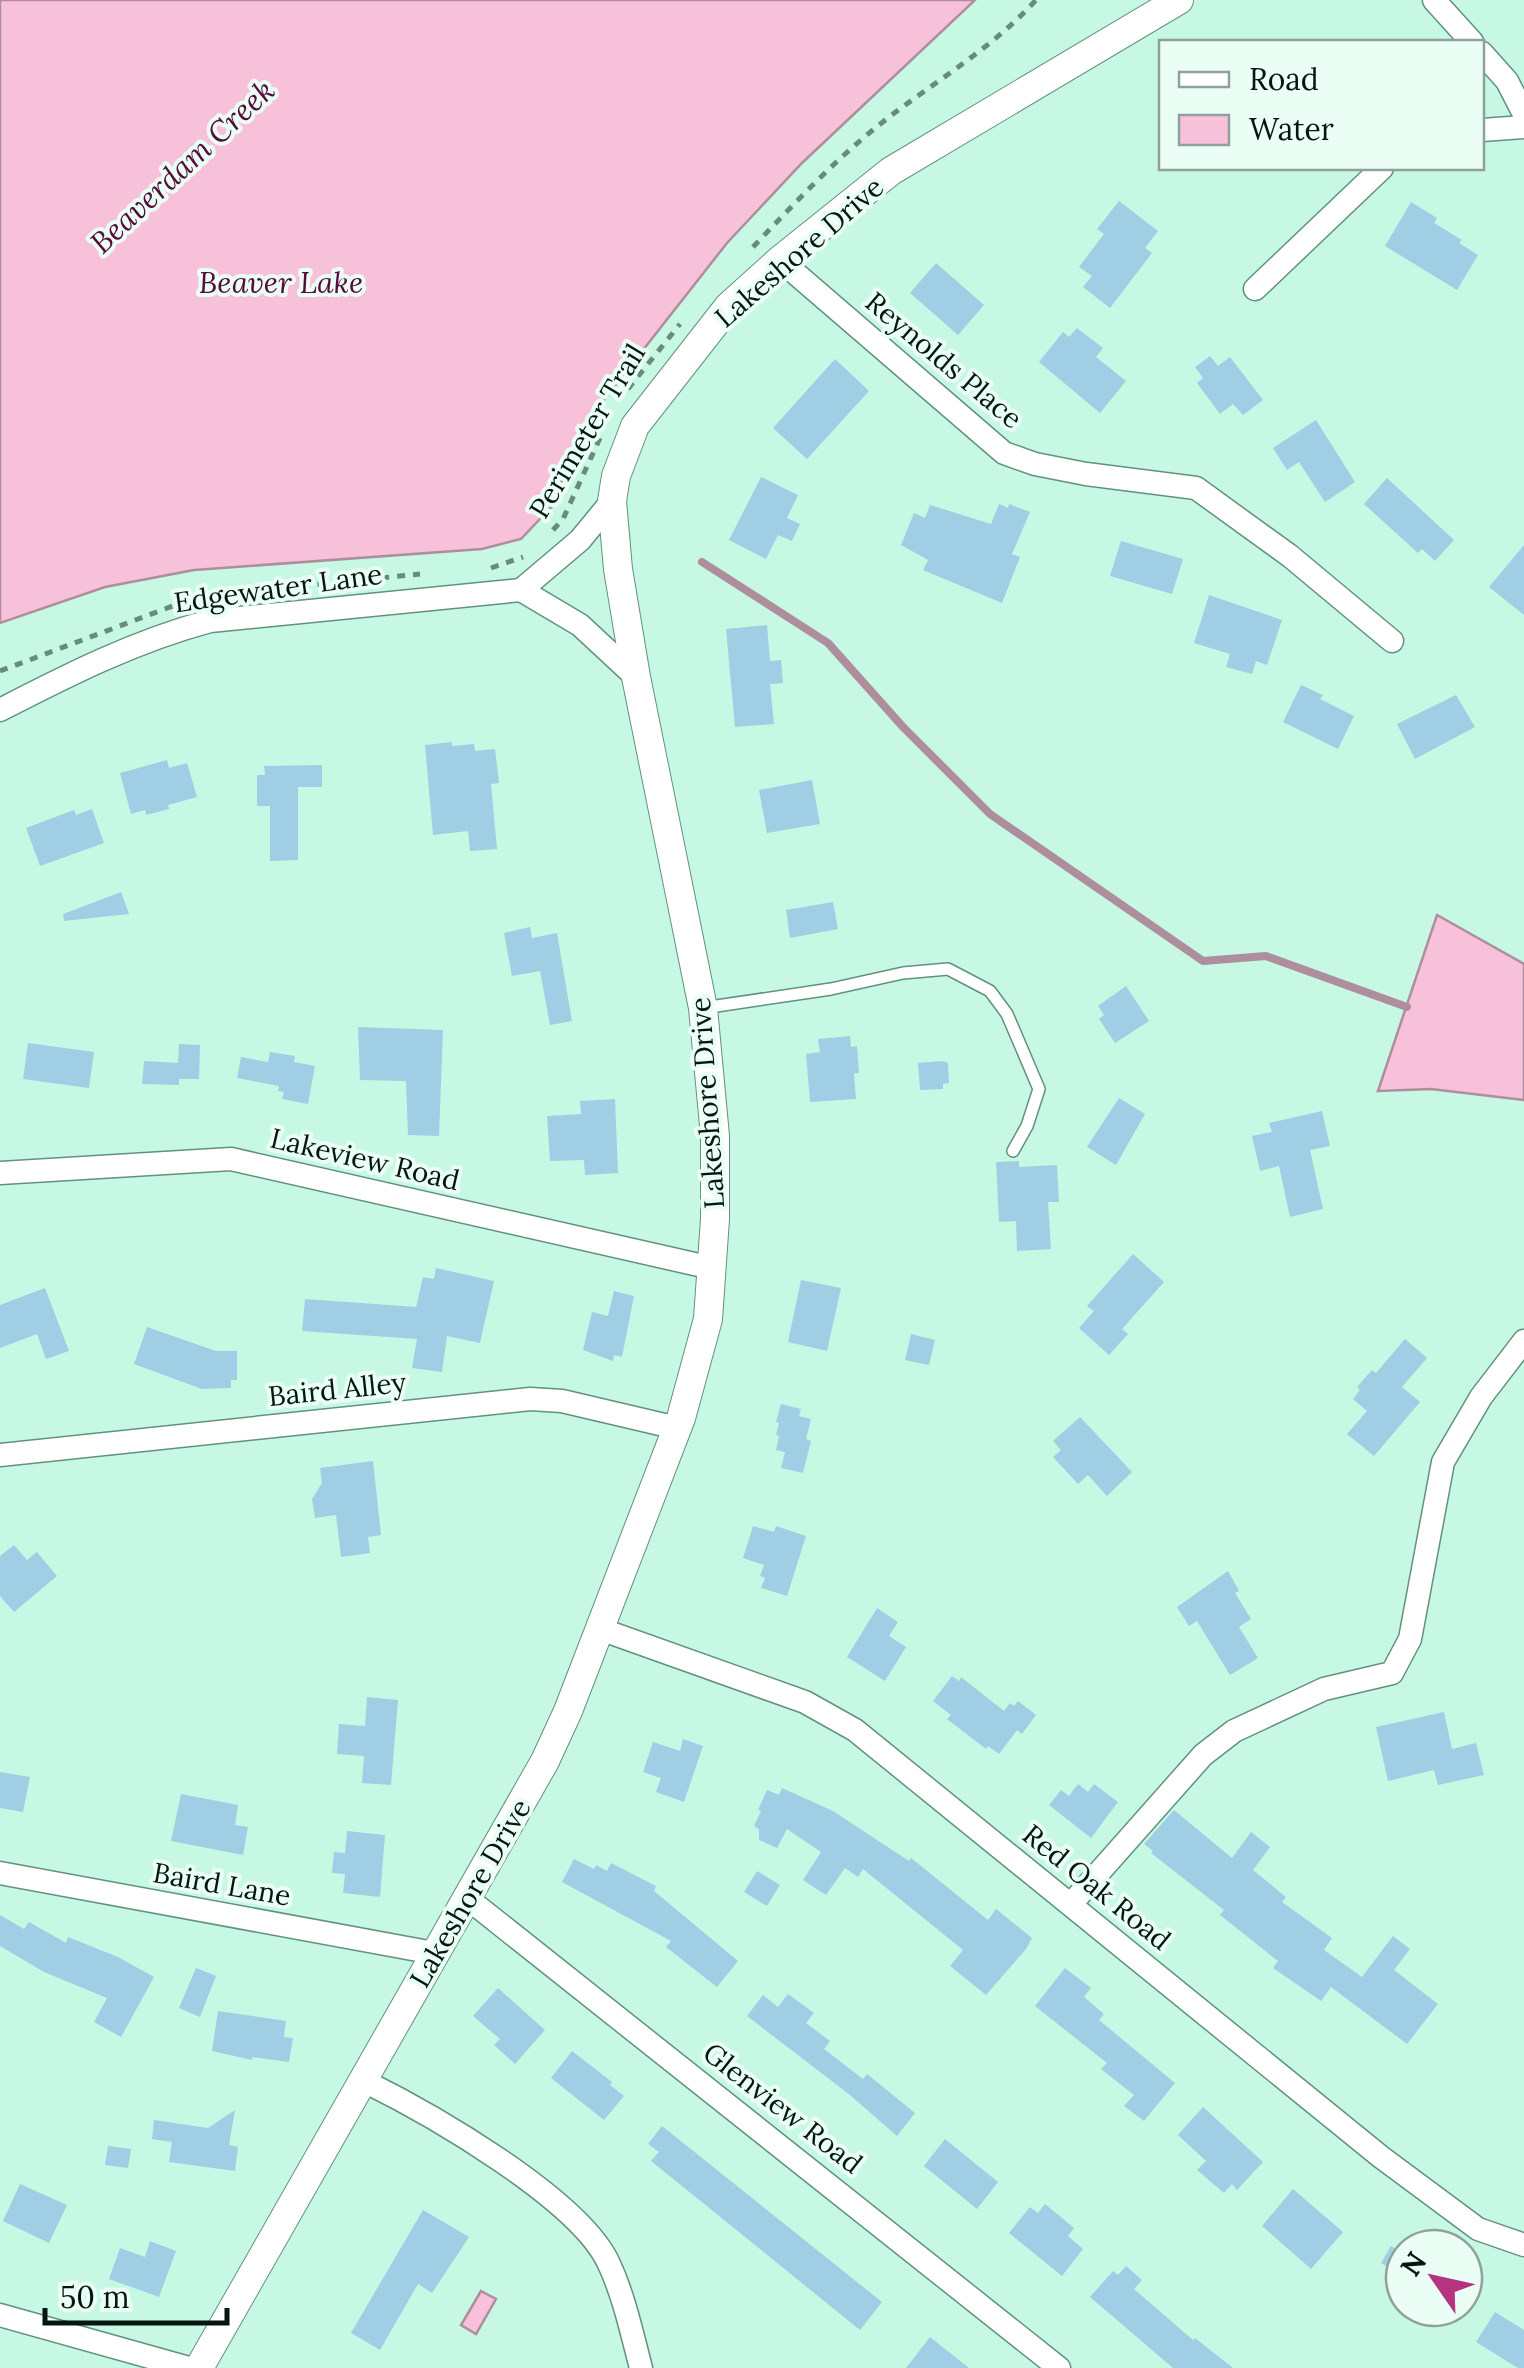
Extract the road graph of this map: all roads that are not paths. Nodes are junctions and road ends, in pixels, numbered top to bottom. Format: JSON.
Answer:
{"nodes":[{"id":1,"x":1179,"y":0,"type":"edge"},
{"id":2,"x":1434,"y":0,"type":"edge"},
{"id":3,"x":1470,"y":40,"type":"edge"},
{"id":4,"x":1484,"y":55,"type":"edge"},
{"id":5,"x":1524,"y":114,"type":"edge"},
{"id":6,"x":1524,"y":126,"type":"edge"},
{"id":7,"x":1484,"y":130,"type":"edge"},
{"id":8,"x":1380,"y":170,"type":"edge"},
{"id":9,"x":780,"y":260,"type":"junction"},
{"id":10,"x":1256,"y":289,"type":"dead end"},
{"id":11,"x":612,"y":501,"type":"junction"},
{"id":12,"x":521,"y":590,"type":"junction"},
{"id":13,"x":1392,"y":642,"type":"dead end"},
{"id":14,"x":636,"y":678,"type":"junction"},
{"id":15,"x":0,"y":710,"type":"edge"},
{"id":16,"x":703,"y":1008,"type":"junction"},
{"id":17,"x":1012,"y":1151,"type":"dead end"},
{"id":18,"x":0,"y":1173,"type":"edge"},
{"id":19,"x":712,"y":1268,"type":"junction"},
{"id":20,"x":1524,"y":1341,"type":"edge"},
{"id":21,"x":677,"y":1428,"type":"junction"},
{"id":22,"x":0,"y":1455,"type":"edge"},
{"id":23,"x":600,"y":1629,"type":"junction"},
{"id":24,"x":0,"y":1873,"type":"edge"},
{"id":25,"x":467,"y":1898,"type":"junction"},
{"id":26,"x":1071,"y":1904,"type":"junction"},
{"id":27,"x":434,"y":1953,"type":"junction"},
{"id":28,"x":364,"y":2082,"type":"junction"},
{"id":29,"x":1524,"y":2245,"type":"edge"},
{"id":30,"x":0,"y":2316,"type":"edge"},
{"id":31,"x":189,"y":2368,"type":"edge"},
{"id":32,"x":199,"y":2368,"type":"edge"},
{"id":33,"x":641,"y":2368,"type":"edge"},
{"id":34,"x":1059,"y":2368,"type":"edge"}],
"edges":[{"from":1,"to":9,"type":"street","name":"Lakeshore Drive"},
{"from":2,"to":3,"type":"street"},
{"from":4,"to":5,"type":"street"},
{"from":6,"to":7,"type":"street"},
{"from":8,"to":10,"type":"street"},
{"from":9,"to":11,"type":"street","name":"Lakeshore Drive"},
{"from":9,"to":13,"type":"street","name":"Reynolds Place"},
{"from":11,"to":12,"type":"street"},
{"from":11,"to":14,"type":"street","name":"Lakeshore Drive"},
{"from":12,"to":14,"type":"street"},
{"from":12,"to":15,"type":"street","name":"Edgewater Lane"},
{"from":14,"to":16,"type":"street","name":"Lakeshore Drive"},
{"from":16,"to":17,"type":"lane"},
{"from":16,"to":19,"type":"street","name":"Lakeshore Drive"},
{"from":18,"to":19,"type":"street","name":"Lakeview Road"},
{"from":19,"to":21,"type":"street","name":"Lakeshore Drive"},
{"from":20,"to":26,"type":"street"},
{"from":21,"to":22,"type":"street","name":"Baird Alley"},
{"from":21,"to":23,"type":"street","name":"Lakeshore Drive"},
{"from":23,"to":25,"type":"street","name":"Lakeshore Drive"},
{"from":23,"to":26,"type":"street","name":"Red Oak Road"},
{"from":24,"to":27,"type":"street","name":"Baird Lane"},
{"from":25,"to":27,"type":"street","name":"Lakeshore Drive"},
{"from":25,"to":34,"type":"street","name":"Glenview Road"},
{"from":26,"to":29,"type":"street","name":"Red Oak Road"},
{"from":27,"to":28,"type":"street","name":"Lakeshore Drive"},
{"from":28,"to":32,"type":"street","name":"Lakeshore Drive"},
{"from":28,"to":33,"type":"street"},
{"from":30,"to":31,"type":"street"}]}
